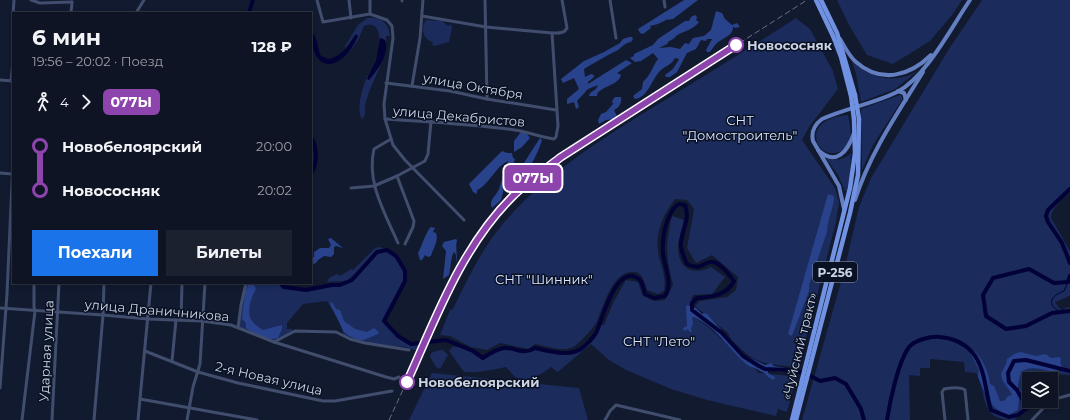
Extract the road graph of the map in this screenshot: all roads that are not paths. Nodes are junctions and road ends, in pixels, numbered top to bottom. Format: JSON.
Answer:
{"nodes":[{"id":1,"x":14,"y":0,"type":"edge"},
{"id":2,"x":31,"y":0,"type":"edge"},
{"id":3,"x":144,"y":0,"type":"edge"},
{"id":4,"x":317,"y":0,"type":"edge"},
{"id":5,"x":349,"y":0,"type":"edge"},
{"id":6,"x":370,"y":0,"type":"edge"},
{"id":7,"x":423,"y":0,"type":"edge"},
{"id":8,"x":485,"y":0,"type":"edge"},
{"id":9,"x":562,"y":0,"type":"edge"},
{"id":10,"x":610,"y":0,"type":"edge"},
{"id":11,"x":664,"y":0,"type":"edge"},
{"id":12,"x":816,"y":0,"type":"edge"},
{"id":13,"x":821,"y":0,"type":"edge"},
{"id":14,"x":970,"y":0,"type":"edge"},
{"id":15,"x":72,"y":1,"type":"edge"},
{"id":16,"x":665,"y":7,"type":"dead end"},
{"id":17,"x":13,"y":12,"type":"edge"},
{"id":18,"x":71,"y":12,"type":"edge"},
{"id":19,"x":137,"y":12,"type":"edge"},
{"id":20,"x":370,"y":14,"type":"junction"},
{"id":21,"x":825,"y":14,"type":"junction"},
{"id":22,"x":422,"y":16,"type":"junction"},
{"id":23,"x":351,"y":18,"type":"junction"},
{"id":24,"x":486,"y":27,"type":"junction"},
{"id":25,"x":552,"y":33,"type":"junction"},
{"id":26,"x":837,"y":33,"type":"junction"},
{"id":27,"x":616,"y":38,"type":"dead end"},
{"id":28,"x":938,"y":47,"type":"junction"},
{"id":29,"x":932,"y":56,"type":"junction"},
{"id":30,"x":0,"y":80,"type":"edge"},
{"id":31,"x":12,"y":81,"type":"edge"},
{"id":32,"x":386,"y":83,"type":"junction"},
{"id":33,"x":412,"y":86,"type":"junction"},
{"id":34,"x":898,"y":91,"type":"junction"},
{"id":35,"x":853,"y":95,"type":"junction"},
{"id":36,"x":487,"y":99,"type":"junction"},
{"id":37,"x":906,"y":100,"type":"junction"},
{"id":38,"x":556,"y":110,"type":"junction"},
{"id":39,"x":385,"y":119,"type":"junction"},
{"id":40,"x":857,"y":119,"type":"junction"},
{"id":41,"x":431,"y":121,"type":"junction"},
{"id":42,"x":855,"y":130,"type":"junction"},
{"id":43,"x":391,"y":139,"type":"junction"},
{"id":44,"x":814,"y":145,"type":"junction"},
{"id":45,"x":414,"y":168,"type":"junction"},
{"id":46,"x":0,"y":173,"type":"edge"},
{"id":47,"x":12,"y":174,"type":"edge"},
{"id":48,"x":397,"y":176,"type":"junction"},
{"id":49,"x":374,"y":186,"type":"junction"},
{"id":50,"x":351,"y":188,"type":"dead end"},
{"id":51,"x":848,"y":213,"type":"junction"},
{"id":52,"x":464,"y":220,"type":"dead end"},
{"id":53,"x":398,"y":243,"type":"dead end"},
{"id":54,"x":405,"y":244,"type":"dead end"},
{"id":55,"x":34,"y":284,"type":"edge"},
{"id":56,"x":59,"y":284,"type":"edge"},
{"id":57,"x":104,"y":284,"type":"edge"},
{"id":58,"x":151,"y":284,"type":"edge"},
{"id":59,"x":182,"y":284,"type":"edge"},
{"id":60,"x":205,"y":284,"type":"edge"},
{"id":61,"x":246,"y":284,"type":"edge"},
{"id":62,"x":0,"y":308,"type":"edge"},
{"id":63,"x":6,"y":308,"type":"junction"},
{"id":64,"x":35,"y":311,"type":"junction"},
{"id":65,"x":58,"y":312,"type":"junction"},
{"id":66,"x":103,"y":314,"type":"junction"},
{"id":67,"x":148,"y":319,"type":"junction"},
{"id":68,"x":176,"y":320,"type":"junction"},
{"id":69,"x":181,"y":320,"type":"junction"},
{"id":70,"x":202,"y":321,"type":"junction"},
{"id":71,"x":238,"y":328,"type":"junction"},
{"id":72,"x":274,"y":342,"type":"junction"},
{"id":73,"x":409,"y":350,"type":"dead end"},
{"id":74,"x":145,"y":351,"type":"junction"},
{"id":75,"x":172,"y":361,"type":"junction"},
{"id":76,"x":198,"y":372,"type":"junction"},
{"id":77,"x":399,"y":377,"type":"dead end"},
{"id":78,"x":803,"y":383,"type":"junction"},
{"id":79,"x":0,"y":388,"type":"edge"},
{"id":80,"x":392,"y":391,"type":"dead end"},
{"id":81,"x":1070,"y":395,"type":"edge"},
{"id":82,"x":140,"y":398,"type":"junction"},
{"id":83,"x":1058,"y":399,"type":"edge"},
{"id":84,"x":188,"y":406,"type":"junction"},
{"id":85,"x":1043,"y":408,"type":"edge"},
{"id":86,"x":22,"y":420,"type":"edge"},
{"id":87,"x":52,"y":420,"type":"edge"},
{"id":88,"x":94,"y":420,"type":"edge"},
{"id":89,"x":138,"y":420,"type":"edge"},
{"id":90,"x":187,"y":420,"type":"edge"},
{"id":91,"x":257,"y":420,"type":"edge"},
{"id":92,"x":605,"y":420,"type":"edge"},
{"id":93,"x":680,"y":420,"type":"edge"},
{"id":94,"x":792,"y":420,"type":"edge"},
{"id":95,"x":796,"y":420,"type":"edge"},
{"id":96,"x":945,"y":420,"type":"edge"},
{"id":97,"x":968,"y":420,"type":"edge"},
{"id":98,"x":1032,"y":420,"type":"edge"}],
"edges":[{"from":1,"to":17,"type":"street"},
{"from":2,"to":15,"type":"street"},
{"from":3,"to":19,"type":"street"},
{"from":4,"to":23,"type":"street"},
{"from":5,"to":23,"type":"street"},
{"from":6,"to":20,"type":"street"},
{"from":7,"to":22,"type":"street"},
{"from":8,"to":24,"type":"street"},
{"from":9,"to":25,"type":"street"},
{"from":10,"to":27,"type":"street"},
{"from":11,"to":16,"type":"street"},
{"from":12,"to":21,"type":"highway","name":"«Чуйский тракт»","number":"Р-256"},
{"from":13,"to":21,"type":"highway","name":"«Чуйский тракт»","number":"Р-256"},
{"from":14,"to":28,"type":"main road"},
{"from":15,"to":18,"type":"street"},
{"from":20,"to":23,"type":"street"},
{"from":20,"to":32,"type":"street"},
{"from":21,"to":26,"type":"highway","name":"«Чуйский тракт»","number":"Р-256"},
{"from":21,"to":35,"type":"highway","name":"«Чуйский тракт»","number":"Р-256"},
{"from":22,"to":24,"type":"street"},
{"from":22,"to":33,"type":"street"},
{"from":24,"to":25,"type":"street"},
{"from":24,"to":36,"type":"street"},
{"from":25,"to":38,"type":"street"},
{"from":26,"to":28,"type":"main road"},
{"from":26,"to":35,"type":"highway","name":"«Чуйский тракт»","number":"Р-256"},
{"from":28,"to":29,"type":"main road"},
{"from":29,"to":34,"type":"main road"},
{"from":29,"to":37,"type":"main road"},
{"from":30,"to":31,"type":"street"},
{"from":32,"to":33,"type":"street","name":"улица Октября"},
{"from":32,"to":39,"type":"street"},
{"from":33,"to":36,"type":"street","name":"улица Октября"},
{"from":34,"to":37,"type":"main road"},
{"from":34,"to":44,"type":"main road"},
{"from":35,"to":40,"type":"highway","name":"«Чуйский тракт»","number":"Р-256","bridge":true},
{"from":36,"to":38,"type":"street","name":"улица Октября"},
{"from":37,"to":51,"type":"main road"},
{"from":38,"to":41,"type":"street","name":"улица Декабристов"},
{"from":39,"to":41,"type":"street","name":"улица Декабристов"},
{"from":39,"to":43,"type":"street"},
{"from":40,"to":42,"type":"highway","name":"«Чуйский тракт»","number":"Р-256"},
{"from":40,"to":51,"type":"highway","name":"«Чуйский тракт»","number":"Р-256"},
{"from":41,"to":45,"type":"street"},
{"from":42,"to":44,"type":"main road"},
{"from":42,"to":51,"type":"highway","name":"«Чуйский тракт»","number":"Р-256"},
{"from":43,"to":45,"type":"street"},
{"from":43,"to":49,"type":"street"},
{"from":44,"to":51,"type":"main road"},
{"from":45,"to":48,"type":"street"},
{"from":45,"to":52,"type":"street"},
{"from":46,"to":47,"type":"street"},
{"from":47,"to":63,"type":"street"},
{"from":48,"to":49,"type":"street"},
{"from":48,"to":54,"type":"street"},
{"from":49,"to":50,"type":"street"},
{"from":49,"to":53,"type":"street"},
{"from":51,"to":78,"type":"highway","name":"«Чуйский тракт»","number":"Р-256"},
{"from":55,"to":64,"type":"street"},
{"from":56,"to":65,"type":"street","name":"Ударная улица"},
{"from":57,"to":66,"type":"street"},
{"from":58,"to":67,"type":"street"},
{"from":59,"to":69,"type":"street"},
{"from":60,"to":70,"type":"street"},
{"from":61,"to":71,"type":"street"},
{"from":62,"to":63,"type":"street","name":"улица Драничникова"},
{"from":63,"to":64,"type":"street","name":"улица Драничникова"},
{"from":63,"to":79,"type":"street"},
{"from":64,"to":65,"type":"street","name":"улица Драничникова"},
{"from":64,"to":86,"type":"street"},
{"from":65,"to":66,"type":"street","name":"улица Драничникова"},
{"from":65,"to":87,"type":"street","name":"Ударная улица"},
{"from":66,"to":67,"type":"street","name":"улица Драничникова"},
{"from":66,"to":88,"type":"street"},
{"from":67,"to":68,"type":"street","name":"улица Драничникова"},
{"from":67,"to":74,"type":"street"},
{"from":68,"to":69,"type":"street","name":"улица Драничникова"},
{"from":68,"to":75,"type":"street"},
{"from":69,"to":70,"type":"street","name":"улица Драничникова"},
{"from":70,"to":71,"type":"street","name":"улица Драничникова"},
{"from":70,"to":76,"type":"street"},
{"from":71,"to":72,"type":"street","name":"улица Драничникова"},
{"from":72,"to":73,"type":"street"},
{"from":72,"to":77,"type":"street","name":"улица Драничникова"},
{"from":74,"to":75,"type":"street","name":"2-я Новая улица"},
{"from":74,"to":82,"type":"street"},
{"from":75,"to":76,"type":"street","name":"2-я Новая улица"},
{"from":76,"to":80,"type":"street","name":"2-я Новая улица"},
{"from":76,"to":84,"type":"street"},
{"from":78,"to":94,"type":"highway","name":"«Чуйский тракт»","number":"Р-256"},
{"from":78,"to":95,"type":"highway","name":"«Чуйский тракт»","number":"Р-256"},
{"from":81,"to":83,"type":"street"},
{"from":82,"to":84,"type":"street"},
{"from":82,"to":89,"type":"street"},
{"from":84,"to":90,"type":"street"},
{"from":84,"to":91,"type":"street"},
{"from":85,"to":98,"type":"street"},
{"from":92,"to":93,"type":"street"},
{"from":96,"to":97,"type":"street"}]}
